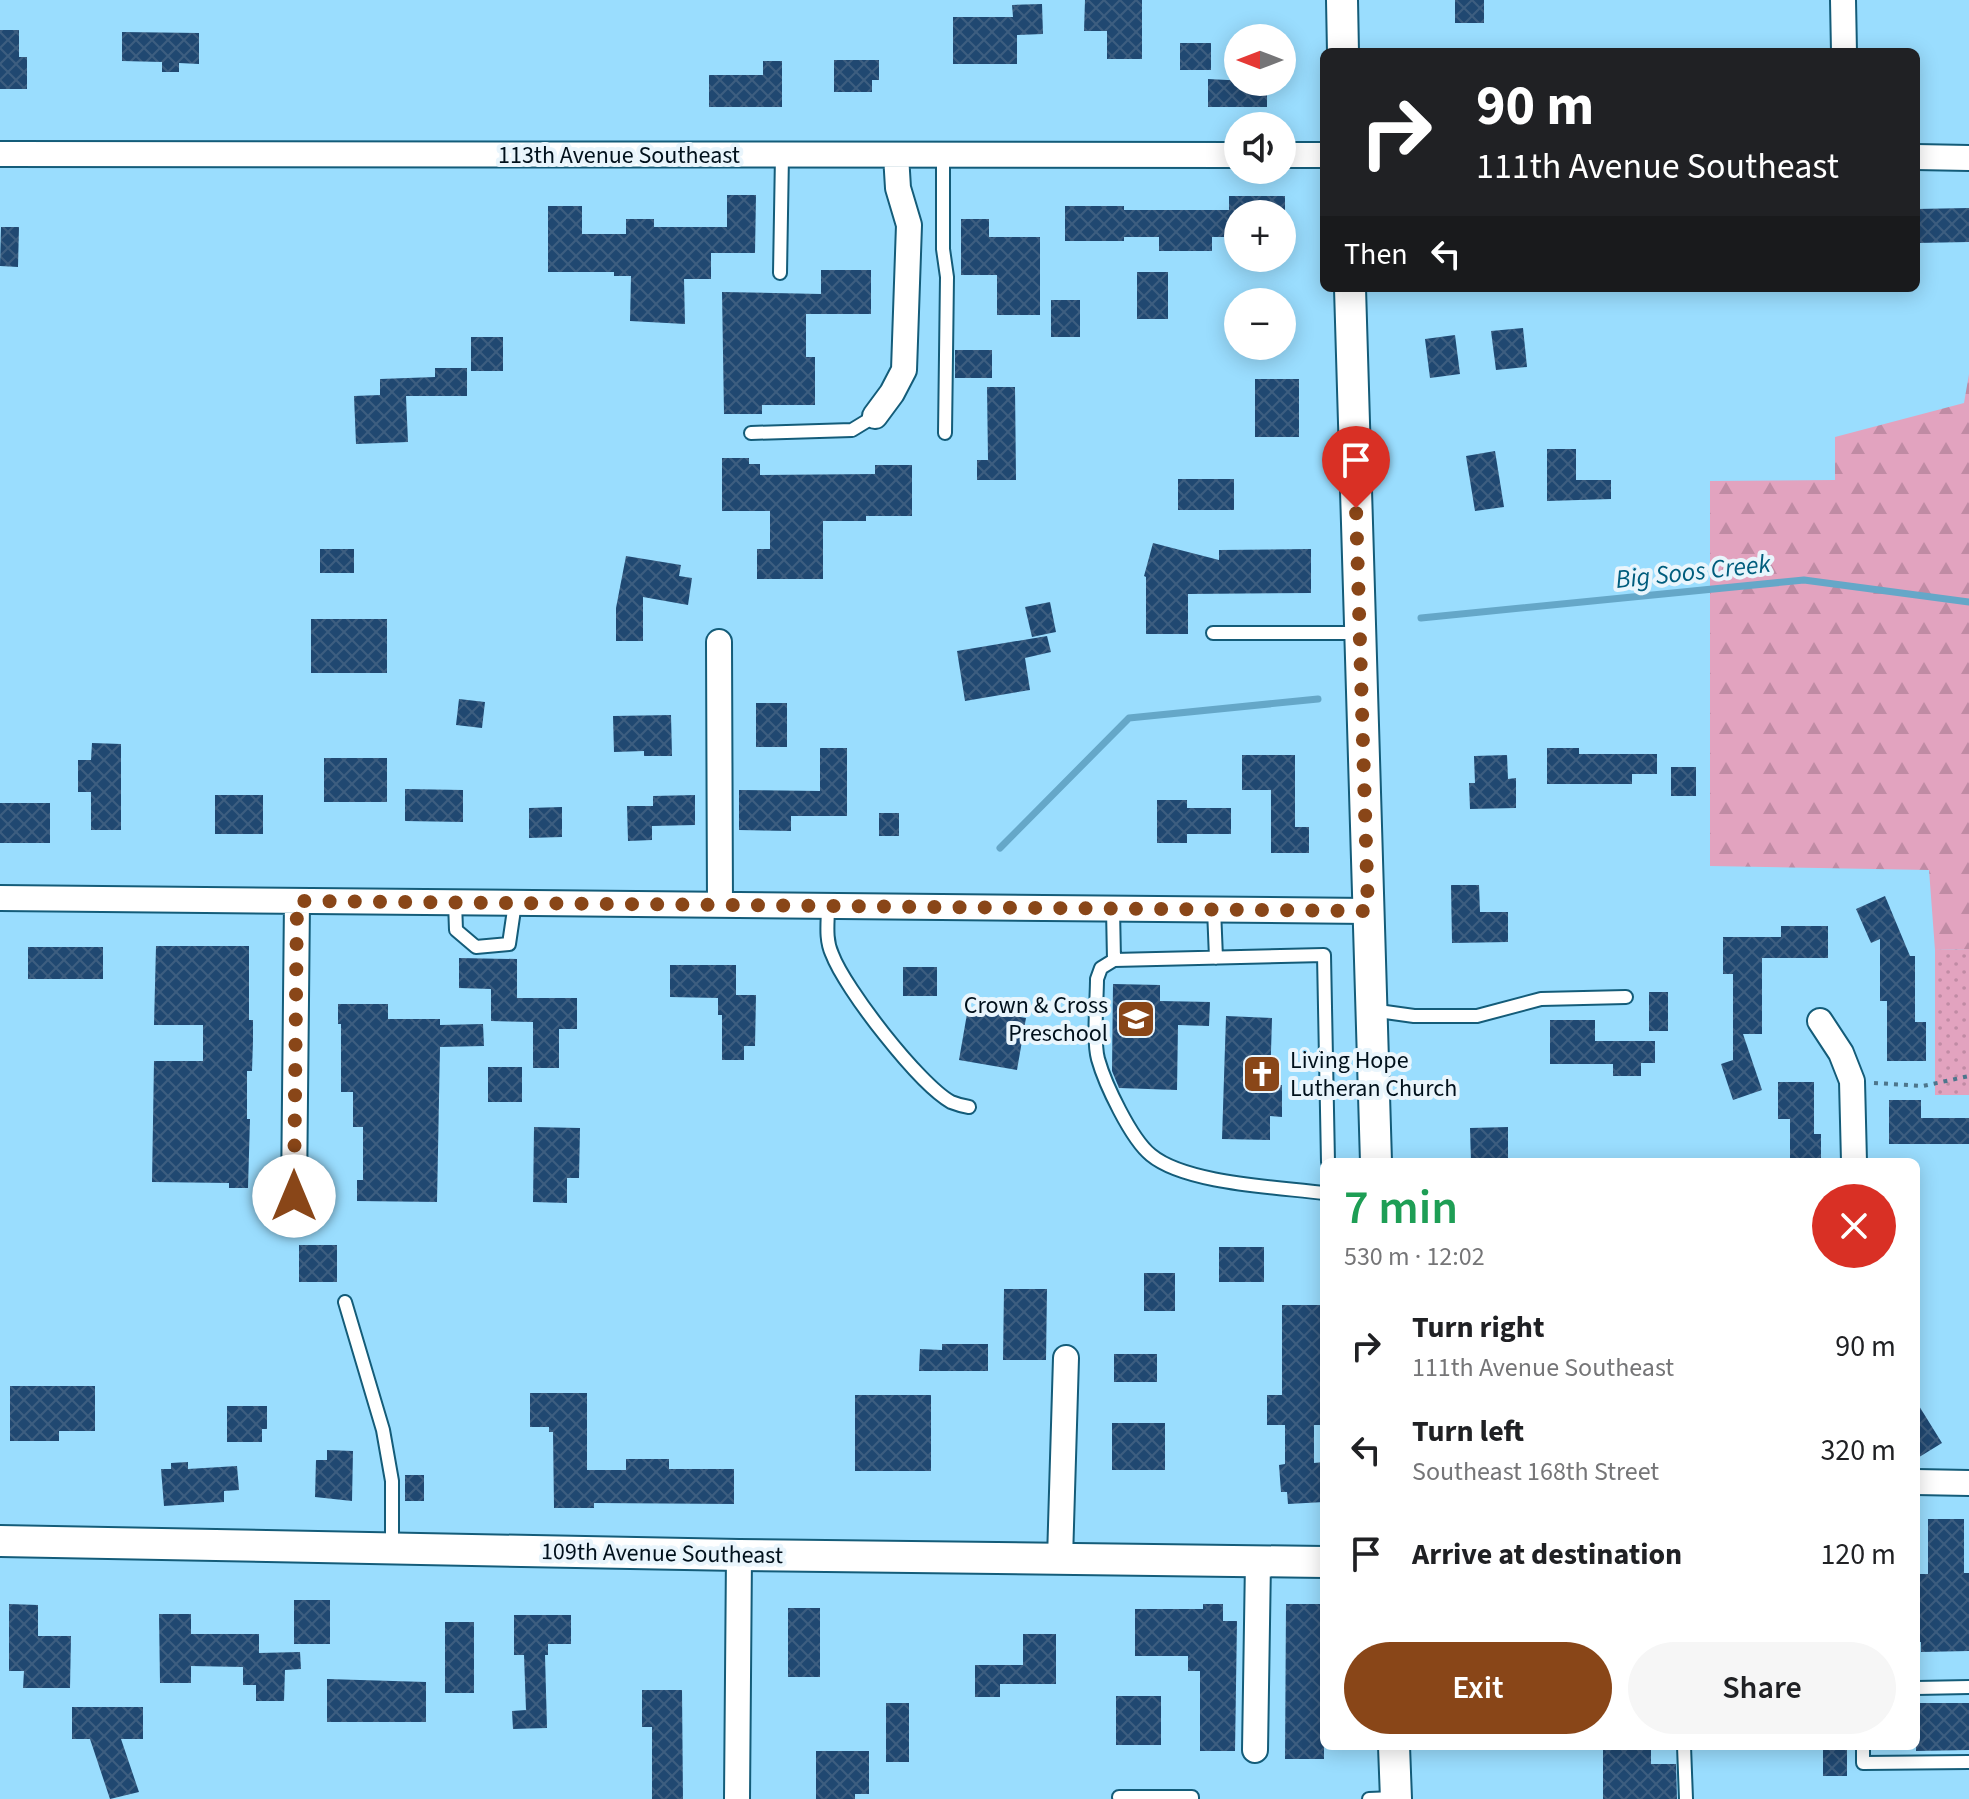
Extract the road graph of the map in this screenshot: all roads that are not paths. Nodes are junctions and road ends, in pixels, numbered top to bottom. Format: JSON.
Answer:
{"nodes":[{"id":1,"x":1342,"y":0,"type":"edge"},
{"id":2,"x":1843,"y":0,"type":"edge"},
{"id":3,"x":1343,"y":48,"type":"edge"},
{"id":4,"x":1844,"y":48,"type":"edge"},
{"id":5,"x":0,"y":154,"type":"edge"},
{"id":6,"x":782,"y":155,"type":"junction"},
{"id":7,"x":896,"y":155,"type":"junction"},
{"id":8,"x":943,"y":155,"type":"junction"},
{"id":9,"x":1224,"y":155,"type":"edge"},
{"id":10,"x":1296,"y":155,"type":"edge"},
{"id":11,"x":1320,"y":155,"type":"edge"},
{"id":12,"x":1920,"y":157,"type":"edge"},
{"id":13,"x":1969,"y":158,"type":"edge"},
{"id":14,"x":780,"y":273,"type":"dead end"},
{"id":15,"x":1350,"y":292,"type":"edge"},
{"id":16,"x":875,"y":416,"type":"joint"},
{"id":17,"x":751,"y":433,"type":"dead end"},
{"id":18,"x":945,"y":433,"type":"dead end"},
{"id":19,"x":1213,"y":633,"type":"dead end"},
{"id":20,"x":1360,"y":633,"type":"junction"},
{"id":21,"x":719,"y":642,"type":"dead end"},
{"id":22,"x":0,"y":898,"type":"edge"},
{"id":23,"x":297,"y":901,"type":"junction"},
{"id":24,"x":455,"y":902,"type":"junction"},
{"id":25,"x":515,"y":903,"type":"junction"},
{"id":26,"x":720,"y":905,"type":"junction"},
{"id":27,"x":828,"y":906,"type":"junction"},
{"id":28,"x":1113,"y":909,"type":"junction"},
{"id":29,"x":1214,"y":909,"type":"junction"},
{"id":30,"x":1368,"y":911,"type":"junction"},
{"id":31,"x":1216,"y":958,"type":"junction"},
{"id":32,"x":1114,"y":960,"type":"junction"},
{"id":33,"x":1626,"y":997,"type":"dead end"},
{"id":34,"x":1371,"y":1010,"type":"junction"},
{"id":35,"x":1820,"y":1021,"type":"dead end"},
{"id":36,"x":969,"y":1107,"type":"dead end"},
{"id":37,"x":1328,"y":1158,"type":"edge"},
{"id":38,"x":1376,"y":1158,"type":"edge"},
{"id":39,"x":1854,"y":1158,"type":"edge"},
{"id":40,"x":1320,"y":1192,"type":"edge"},
{"id":41,"x":294,"y":1196,"type":"dead end"},
{"id":42,"x":345,"y":1302,"type":"dead end"},
{"id":43,"x":1066,"y":1358,"type":"dead end"},
{"id":44,"x":1920,"y":1482,"type":"edge"},
{"id":45,"x":1969,"y":1483,"type":"edge"},
{"id":46,"x":0,"y":1541,"type":"edge"},
{"id":47,"x":392,"y":1548,"type":"junction"},
{"id":48,"x":739,"y":1555,"type":"junction"},
{"id":49,"x":1060,"y":1559,"type":"junction"},
{"id":50,"x":1258,"y":1561,"type":"junction"},
{"id":51,"x":1320,"y":1562,"type":"edge"},
{"id":52,"x":1969,"y":1687,"type":"edge"},
{"id":53,"x":1920,"y":1688,"type":"edge"},
{"id":54,"x":1255,"y":1750,"type":"dead end"},
{"id":55,"x":1393,"y":1750,"type":"edge"},
{"id":56,"x":1684,"y":1750,"type":"edge"},
{"id":57,"x":1863,"y":1750,"type":"edge"},
{"id":58,"x":1969,"y":1762,"type":"edge"},
{"id":59,"x":1119,"y":1797,"type":"edge"},
{"id":60,"x":1387,"y":1798,"type":"edge"},
{"id":61,"x":737,"y":1799,"type":"edge"},
{"id":62,"x":1192,"y":1799,"type":"edge"},
{"id":63,"x":1686,"y":1799,"type":"edge"}],
"edges":[{"from":1,"to":3,"type":"street"},
{"from":2,"to":4,"type":"street"},
{"from":5,"to":6,"type":"street","name":"113th Avenue Southeast"},
{"from":6,"to":7,"type":"street","name":"113th Avenue Southeast"},
{"from":6,"to":14,"type":"lane"},
{"from":7,"to":8,"type":"street","name":"113th Avenue Southeast"},
{"from":7,"to":16,"type":"street"},
{"from":8,"to":9,"type":"street","name":"113th Avenue Southeast"},
{"from":8,"to":18,"type":"lane"},
{"from":10,"to":11,"type":"street"},
{"from":12,"to":13,"type":"street"},
{"from":15,"to":20,"type":"street"},
{"from":16,"to":17,"type":"lane"},
{"from":19,"to":20,"type":"lane"},
{"from":20,"to":30,"type":"street"},
{"from":21,"to":26,"type":"street"},
{"from":22,"to":23,"type":"street"},
{"from":23,"to":24,"type":"street"},
{"from":23,"to":41,"type":"street"},
{"from":24,"to":25,"type":"street"},
{"from":24,"to":25,"type":"lane"},
{"from":25,"to":26,"type":"street"},
{"from":26,"to":27,"type":"street"},
{"from":27,"to":28,"type":"street"},
{"from":27,"to":36,"type":"lane"},
{"from":28,"to":29,"type":"street"},
{"from":28,"to":32,"type":"lane"},
{"from":29,"to":30,"type":"street"},
{"from":29,"to":31,"type":"lane"},
{"from":30,"to":34,"type":"street"},
{"from":31,"to":32,"type":"lane"},
{"from":31,"to":37,"type":"lane"},
{"from":32,"to":40,"type":"lane"},
{"from":33,"to":34,"type":"lane"},
{"from":34,"to":38,"type":"street"},
{"from":35,"to":39,"type":"street"},
{"from":42,"to":47,"type":"lane"},
{"from":43,"to":49,"type":"street"},
{"from":44,"to":45,"type":"street"},
{"from":46,"to":47,"type":"street","name":"109th Avenue Southeast"},
{"from":47,"to":48,"type":"street","name":"109th Avenue Southeast"},
{"from":48,"to":49,"type":"street","name":"109th Avenue Southeast"},
{"from":48,"to":61,"type":"street"},
{"from":49,"to":50,"type":"street","name":"109th Avenue Southeast"},
{"from":50,"to":51,"type":"street","name":"109th Avenue Southeast"},
{"from":50,"to":54,"type":"street"},
{"from":52,"to":53,"type":"lane"},
{"from":55,"to":60,"type":"street"},
{"from":56,"to":63,"type":"lane"},
{"from":57,"to":58,"type":"lane"},
{"from":59,"to":62,"type":"lane"}]}
